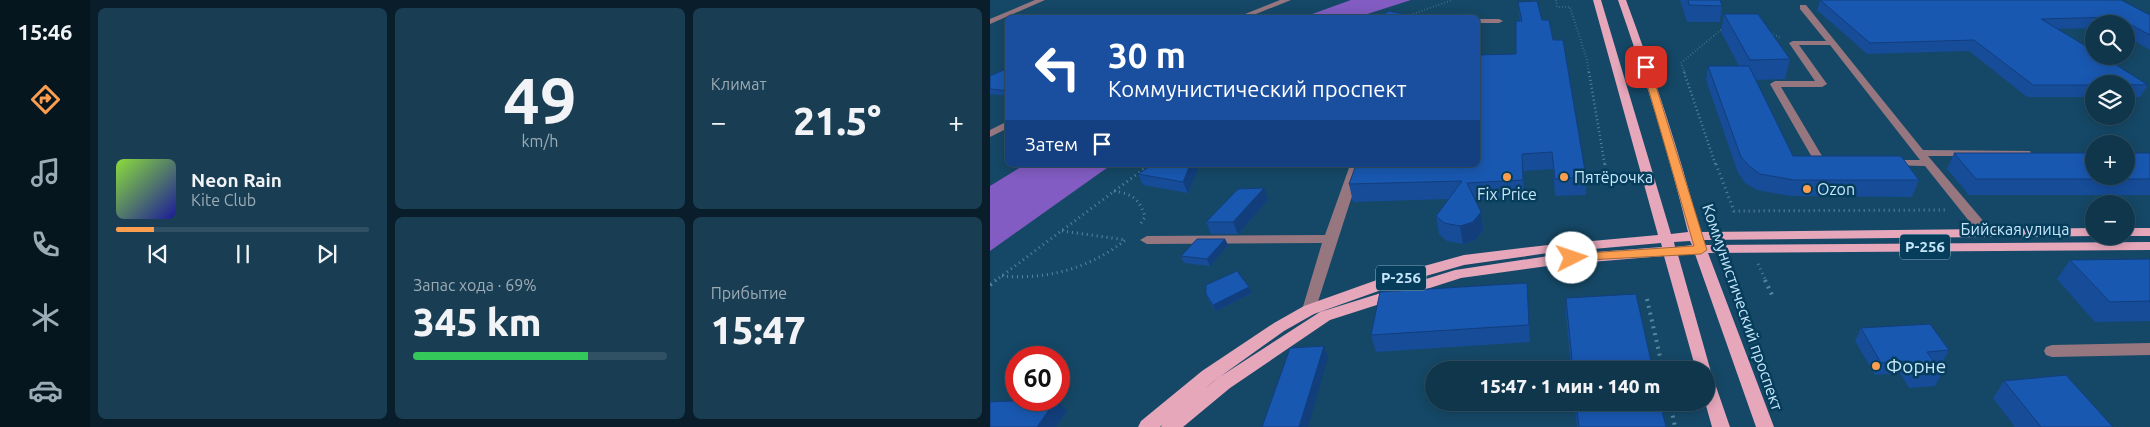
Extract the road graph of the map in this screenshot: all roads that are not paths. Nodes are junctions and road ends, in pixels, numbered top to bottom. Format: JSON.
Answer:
{"nodes":[{"id":1,"x":1041,"y":0,"type":"edge"},
{"id":2,"x":1287,"y":0,"type":"edge"},
{"id":3,"x":1597,"y":0,"type":"edge"},
{"id":4,"x":1622,"y":0,"type":"edge"},
{"id":5,"x":1811,"y":6,"type":"dead end"},
{"id":6,"x":1006,"y":15,"type":"edge"},
{"id":7,"x":1246,"y":15,"type":"edge"},
{"id":8,"x":1005,"y":16,"type":"edge"},
{"id":9,"x":1480,"y":21,"type":"edge"},
{"id":10,"x":1499,"y":21,"type":"dead end"},
{"id":11,"x":990,"y":22,"type":"edge"},
{"id":12,"x":1832,"y":43,"type":"junction"},
{"id":13,"x":1005,"y":126,"type":"edge"},
{"id":14,"x":990,"y":134,"type":"edge"},
{"id":15,"x":1920,"y":153,"type":"junction"},
{"id":16,"x":2036,"y":154,"type":"edge"},
{"id":17,"x":1928,"y":163,"type":"junction"},
{"id":18,"x":1841,"y":164,"type":"edge"},
{"id":19,"x":1880,"y":164,"type":"edge"},
{"id":20,"x":1355,"y":167,"type":"edge"},
{"id":21,"x":2085,"y":232,"type":"edge"},
{"id":22,"x":2135,"y":232,"type":"edge"},
{"id":23,"x":2150,"y":232,"type":"edge"},
{"id":24,"x":1986,"y":233,"type":"junction"},
{"id":25,"x":1330,"y":238,"type":"junction"},
{"id":26,"x":1147,"y":240,"type":"dead end"},
{"id":27,"x":1698,"y":243,"type":"junction"},
{"id":28,"x":1669,"y":245,"type":"junction"},
{"id":29,"x":2150,"y":246,"type":"edge"},
{"id":30,"x":1309,"y":310,"type":"junction"},
{"id":31,"x":2150,"y":349,"type":"edge"},
{"id":32,"x":2052,"y":351,"type":"dead end"},
{"id":33,"x":1701,"y":361,"type":"edge"},
{"id":34,"x":1715,"y":407,"type":"edge"},
{"id":35,"x":1147,"y":427,"type":"edge"},
{"id":36,"x":1170,"y":427,"type":"edge"},
{"id":37,"x":1721,"y":427,"type":"edge"},
{"id":38,"x":1765,"y":427,"type":"edge"}],
"edges":[{"from":1,"to":6,"type":"street"},
{"from":2,"to":7,"type":"street"},
{"from":3,"to":28,"type":"main road"},
{"from":4,"to":27,"type":"main road","name":"Коммунистический проспект"},
{"from":5,"to":12,"type":"street"},
{"from":8,"to":11,"type":"street"},
{"from":9,"to":10,"type":"street"},
{"from":12,"to":15,"type":"street"},
{"from":12,"to":18,"type":"street"},
{"from":13,"to":14,"type":"street"},
{"from":15,"to":16,"type":"street"},
{"from":15,"to":17,"type":"street"},
{"from":17,"to":19,"type":"street"},
{"from":17,"to":24,"type":"street"},
{"from":20,"to":25,"type":"street"},
{"from":21,"to":24,"type":"main road","name":"Бийская улица","number":"Р-256"},
{"from":22,"to":23,"type":"main road"},
{"from":24,"to":27,"type":"main road","name":"Бийская улица","number":"Р-256"},
{"from":25,"to":26,"type":"street"},
{"from":25,"to":30,"type":"street"},
{"from":27,"to":28,"type":"main road","number":"Р-256"},
{"from":27,"to":29,"type":"main road","name":"Бийская улица","number":"Р-256"},
{"from":27,"to":38,"type":"main road","name":"Коммунистический проспект"},
{"from":28,"to":30,"type":"main road","number":"Р-256"},
{"from":28,"to":33,"type":"main road"},
{"from":28,"to":36,"type":"main road","number":"Р-256"},
{"from":30,"to":35,"type":"main road","number":"Р-256"},
{"from":31,"to":32,"type":"street"},
{"from":34,"to":37,"type":"main road"}]}
